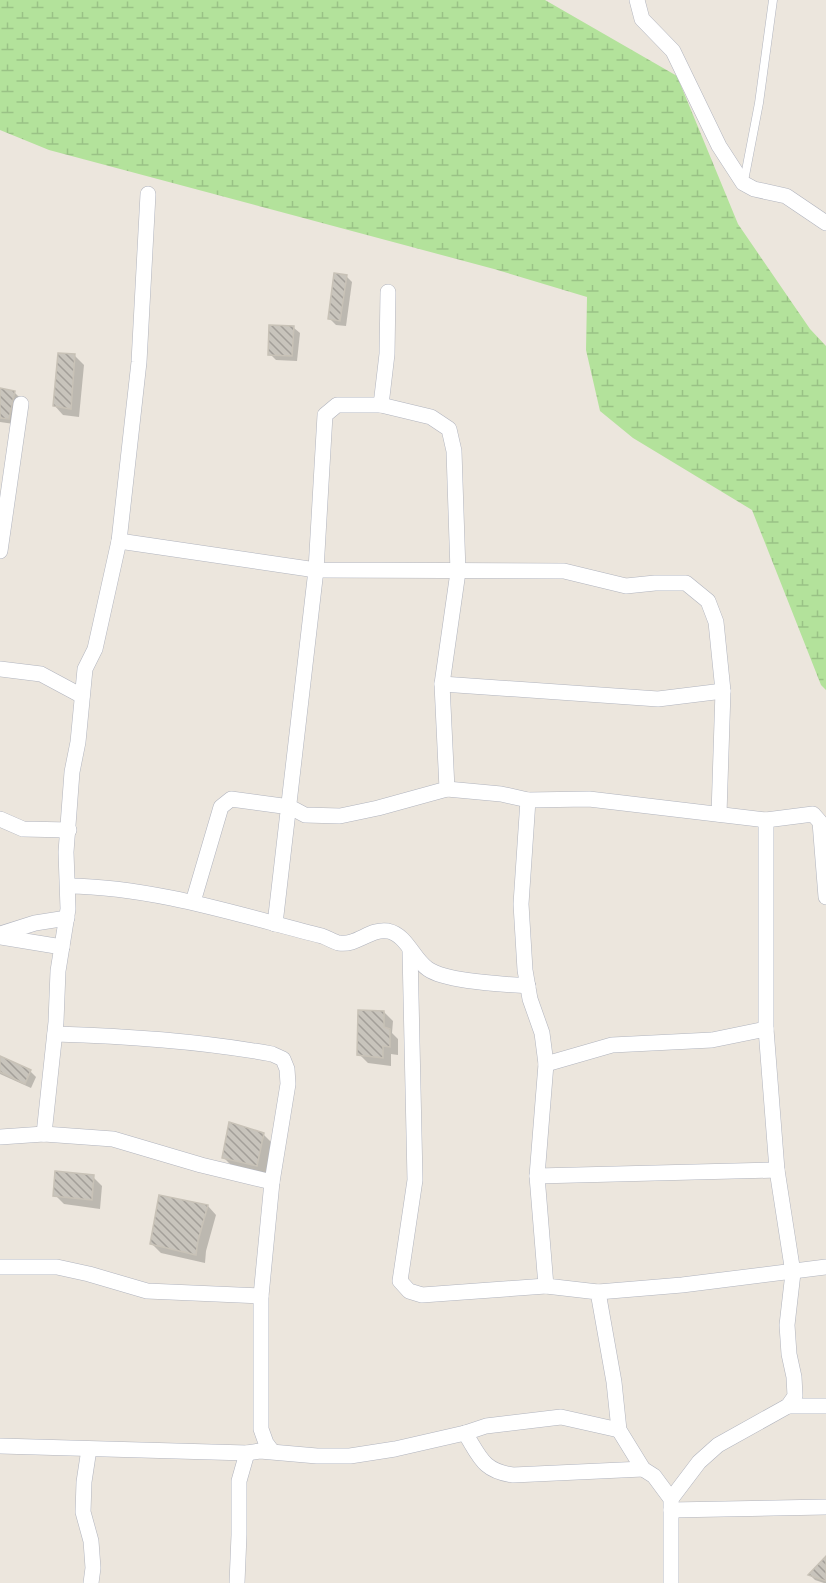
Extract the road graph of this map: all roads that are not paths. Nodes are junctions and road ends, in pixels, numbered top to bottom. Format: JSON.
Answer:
{"nodes":[{"id":1,"x":636,"y":0,"type":"edge"},
{"id":2,"x":773,"y":0,"type":"edge"},
{"id":3,"x":743,"y":183,"type":"junction"},
{"id":4,"x":148,"y":194,"type":"dead end"},
{"id":5,"x":826,"y":223,"type":"edge"},
{"id":6,"x":388,"y":292,"type":"dead end"},
{"id":7,"x":21,"y":404,"type":"dead end"},
{"id":8,"x":381,"y":405,"type":"junction"},
{"id":9,"x":119,"y":541,"type":"junction"},
{"id":10,"x":0,"y":551,"type":"edge"},
{"id":11,"x":316,"y":570,"type":"junction"},
{"id":12,"x":458,"y":572,"type":"junction"},
{"id":13,"x":0,"y":669,"type":"edge"},
{"id":14,"x":442,"y":684,"type":"junction"},
{"id":15,"x":723,"y":692,"type":"junction"},
{"id":16,"x":82,"y":696,"type":"junction"},
{"id":17,"x":447,"y":789,"type":"junction"},
{"id":18,"x":528,"y":800,"type":"junction"},
{"id":19,"x":290,"y":807,"type":"junction"},
{"id":20,"x":820,"y":812,"type":"edge"},
{"id":21,"x":719,"y":814,"type":"junction"},
{"id":22,"x":0,"y":819,"type":"edge"},
{"id":23,"x":766,"y":820,"type":"junction"},
{"id":24,"x":69,"y":830,"type":"junction"},
{"id":25,"x":68,"y":886,"type":"junction"},
{"id":26,"x":826,"y":897,"type":"edge"},
{"id":27,"x":194,"y":902,"type":"junction"},
{"id":28,"x":67,"y":918,"type":"junction"},
{"id":29,"x":275,"y":924,"type":"junction"},
{"id":30,"x":0,"y":936,"type":"edge"},
{"id":31,"x":62,"y":947,"type":"junction"},
{"id":32,"x":410,"y":950,"type":"junction"},
{"id":33,"x":528,"y":986,"type":"junction"},
{"id":34,"x":766,"y":1029,"type":"junction"},
{"id":35,"x":55,"y":1034,"type":"junction"},
{"id":36,"x":546,"y":1064,"type":"junction"},
{"id":37,"x":44,"y":1134,"type":"junction"},
{"id":38,"x":0,"y":1137,"type":"edge"},
{"id":39,"x":777,"y":1170,"type":"junction"},
{"id":40,"x":537,"y":1176,"type":"junction"},
{"id":41,"x":272,"y":1182,"type":"junction"},
{"id":42,"x":0,"y":1267,"type":"edge"},
{"id":43,"x":826,"y":1267,"type":"edge"},
{"id":44,"x":793,"y":1273,"type":"junction"},
{"id":45,"x":546,"y":1286,"type":"junction"},
{"id":46,"x":598,"y":1292,"type":"junction"},
{"id":47,"x":261,"y":1296,"type":"junction"},
{"id":48,"x":788,"y":1406,"type":"junction"},
{"id":49,"x":826,"y":1406,"type":"edge"},
{"id":50,"x":619,"y":1430,"type":"junction"},
{"id":51,"x":465,"y":1433,"type":"junction"},
{"id":52,"x":0,"y":1446,"type":"edge"},
{"id":53,"x":89,"y":1449,"type":"junction"},
{"id":54,"x":272,"y":1451,"type":"junction"},
{"id":55,"x":247,"y":1453,"type":"junction"},
{"id":56,"x":643,"y":1468,"type":"junction"},
{"id":57,"x":671,"y":1504,"type":"junction"},
{"id":58,"x":826,"y":1507,"type":"edge"},
{"id":59,"x":91,"y":1583,"type":"edge"},
{"id":60,"x":237,"y":1583,"type":"edge"},
{"id":61,"x":671,"y":1583,"type":"edge"}],
"edges":[{"from":1,"to":3,"type":"street"},
{"from":2,"to":3,"type":"lane"},
{"from":3,"to":5,"type":"street"},
{"from":4,"to":9,"type":"street"},
{"from":6,"to":8,"type":"street"},
{"from":7,"to":10,"type":"street"},
{"from":8,"to":11,"type":"street"},
{"from":8,"to":12,"type":"street"},
{"from":9,"to":11,"type":"street"},
{"from":9,"to":16,"type":"street"},
{"from":11,"to":12,"type":"street"},
{"from":11,"to":19,"type":"street"},
{"from":12,"to":14,"type":"street"},
{"from":12,"to":15,"type":"street"},
{"from":13,"to":16,"type":"street"},
{"from":14,"to":15,"type":"street"},
{"from":14,"to":17,"type":"street"},
{"from":15,"to":21,"type":"street"},
{"from":16,"to":24,"type":"street"},
{"from":17,"to":18,"type":"street"},
{"from":17,"to":19,"type":"street"},
{"from":18,"to":21,"type":"street"},
{"from":18,"to":33,"type":"street"},
{"from":19,"to":27,"type":"street"},
{"from":19,"to":29,"type":"street"},
{"from":20,"to":23,"type":"street"},
{"from":20,"to":26,"type":"street"},
{"from":21,"to":23,"type":"street"},
{"from":22,"to":24,"type":"street"},
{"from":23,"to":34,"type":"street"},
{"from":24,"to":25,"type":"street"},
{"from":25,"to":27,"type":"street"},
{"from":25,"to":28,"type":"street"},
{"from":27,"to":29,"type":"street"},
{"from":28,"to":30,"type":"street"},
{"from":28,"to":31,"type":"street"},
{"from":29,"to":32,"type":"street"},
{"from":30,"to":31,"type":"street"},
{"from":31,"to":35,"type":"street"},
{"from":32,"to":33,"type":"street"},
{"from":32,"to":45,"type":"street"},
{"from":33,"to":36,"type":"street"},
{"from":34,"to":36,"type":"street"},
{"from":34,"to":39,"type":"street"},
{"from":35,"to":37,"type":"street"},
{"from":35,"to":41,"type":"street"},
{"from":36,"to":40,"type":"street"},
{"from":37,"to":38,"type":"street"},
{"from":37,"to":41,"type":"street"},
{"from":39,"to":40,"type":"street"},
{"from":39,"to":44,"type":"street"},
{"from":40,"to":45,"type":"street"},
{"from":41,"to":47,"type":"street"},
{"from":42,"to":47,"type":"street"},
{"from":43,"to":44,"type":"street"},
{"from":44,"to":46,"type":"street"},
{"from":44,"to":48,"type":"street"},
{"from":45,"to":46,"type":"street"},
{"from":46,"to":50,"type":"street"},
{"from":47,"to":54,"type":"street"},
{"from":48,"to":49,"type":"street"},
{"from":48,"to":57,"type":"street"},
{"from":50,"to":51,"type":"street"},
{"from":50,"to":56,"type":"street"},
{"from":51,"to":54,"type":"street"},
{"from":51,"to":56,"type":"street"},
{"from":52,"to":53,"type":"street"},
{"from":53,"to":55,"type":"street"},
{"from":53,"to":59,"type":"street"},
{"from":54,"to":55,"type":"street"},
{"from":55,"to":60,"type":"street"},
{"from":56,"to":57,"type":"street"},
{"from":57,"to":58,"type":"street"},
{"from":57,"to":61,"type":"street"}]}
